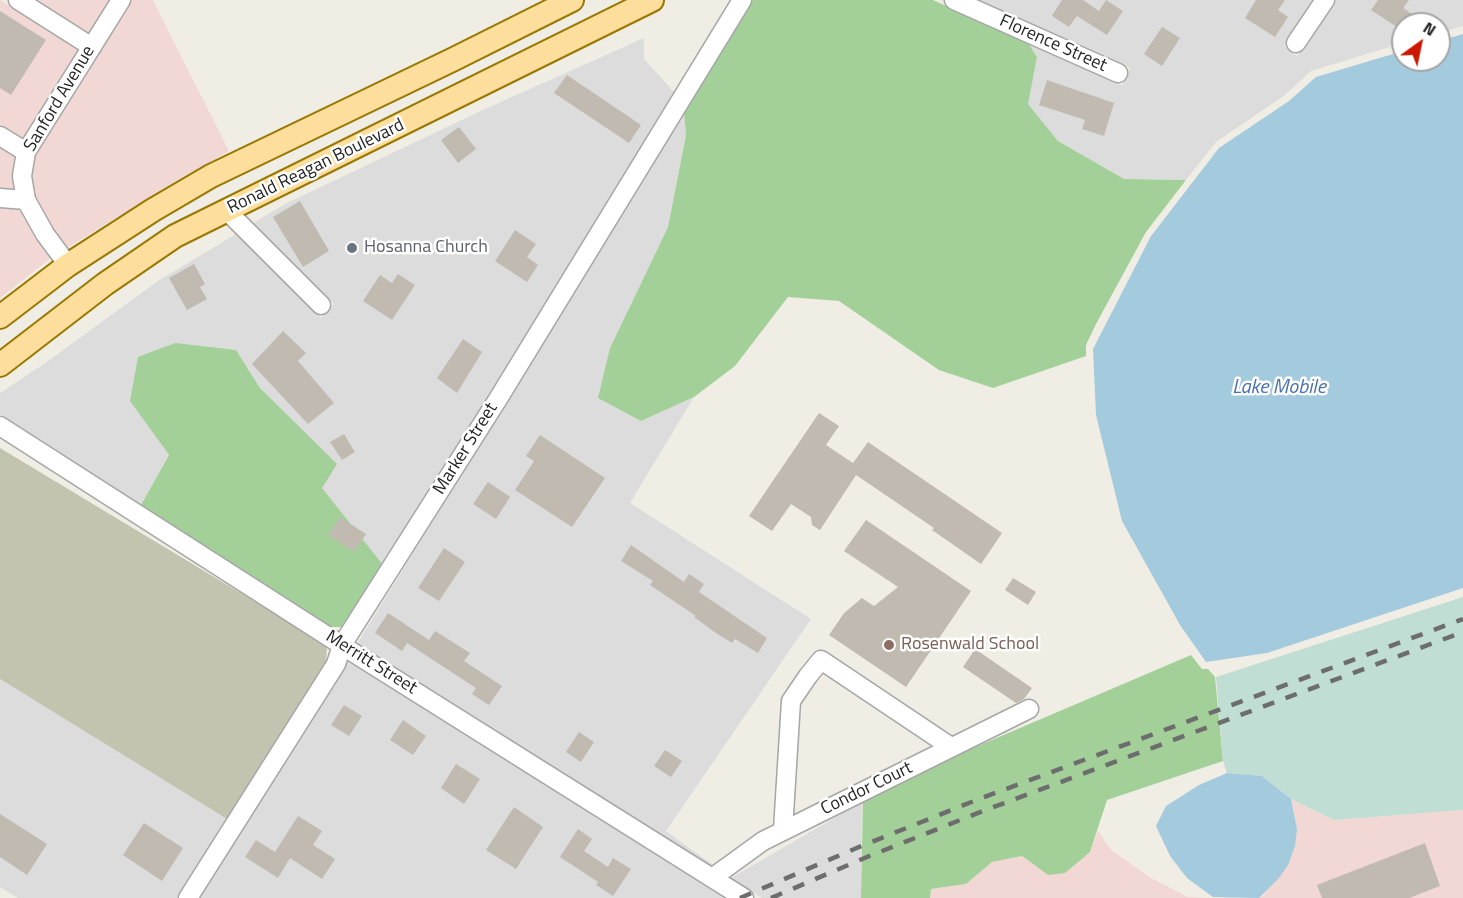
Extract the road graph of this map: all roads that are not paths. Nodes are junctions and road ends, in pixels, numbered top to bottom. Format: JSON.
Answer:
{"nodes":[{"id":1,"x":18,"y":0,"type":"edge"},
{"id":2,"x":121,"y":0,"type":"edge"},
{"id":3,"x":572,"y":0,"type":"edge"},
{"id":4,"x":652,"y":0,"type":"edge"},
{"id":5,"x":742,"y":0,"type":"edge"},
{"id":6,"x":954,"y":0,"type":"edge"},
{"id":7,"x":1325,"y":0,"type":"edge"},
{"id":8,"x":1296,"y":43,"type":"dead end"},
{"id":9,"x":92,"y":47,"type":"junction"},
{"id":10,"x":1118,"y":73,"type":"dead end"},
{"id":11,"x":0,"y":136,"type":"edge"},
{"id":12,"x":26,"y":152,"type":"junction"},
{"id":13,"x":0,"y":198,"type":"edge"},
{"id":14,"x":26,"y":200,"type":"junction"},
{"id":15,"x":227,"y":211,"type":"junction"},
{"id":16,"x":68,"y":265,"type":"junction"},
{"id":17,"x":321,"y":305,"type":"dead end"},
{"id":18,"x":0,"y":317,"type":"edge"},
{"id":19,"x":0,"y":365,"type":"edge"},
{"id":20,"x":0,"y":426,"type":"edge"},
{"id":21,"x":342,"y":645,"type":"junction"},
{"id":22,"x":1029,"y":709,"type":"dead end"},
{"id":23,"x":951,"y":747,"type":"junction"},
{"id":24,"x":783,"y":830,"type":"junction"},
{"id":25,"x":712,"y":878,"type":"junction"},
{"id":26,"x":188,"y":898,"type":"edge"},
{"id":27,"x":744,"y":898,"type":"edge"}],
"edges":[{"from":1,"to":9,"type":"street"},
{"from":2,"to":9,"type":"street","name":"Sanford Avenue"},
{"from":3,"to":16,"type":"main road","name":"Ronald Reagan Boulevard"},
{"from":4,"to":15,"type":"main road","name":"Ronald Reagan Boulevard"},
{"from":5,"to":21,"type":"street","name":"Marker Street"},
{"from":6,"to":10,"type":"street","name":"Florence Street"},
{"from":7,"to":8,"type":"street"},
{"from":9,"to":12,"type":"street","name":"Sanford Avenue"},
{"from":11,"to":12,"type":"street"},
{"from":12,"to":14,"type":"street","name":"Sanford Avenue"},
{"from":13,"to":14,"type":"street"},
{"from":14,"to":16,"type":"street","name":"Sanford Avenue"},
{"from":15,"to":17,"type":"street"},
{"from":15,"to":19,"type":"main road","name":"Ronald Reagan Boulevard"},
{"from":16,"to":18,"type":"main road","name":"Ronald Reagan Boulevard"},
{"from":20,"to":21,"type":"street","name":"Merritt Street"},
{"from":21,"to":25,"type":"street","name":"Merritt Street"},
{"from":21,"to":26,"type":"street","name":"Marker Street"},
{"from":22,"to":23,"type":"street","name":"Condor Court"},
{"from":23,"to":24,"type":"street","name":"Condor Court"},
{"from":23,"to":24,"type":"street"},
{"from":24,"to":25,"type":"street","name":"Condor Court"},
{"from":25,"to":27,"type":"street","name":"Merritt Street"}]}
